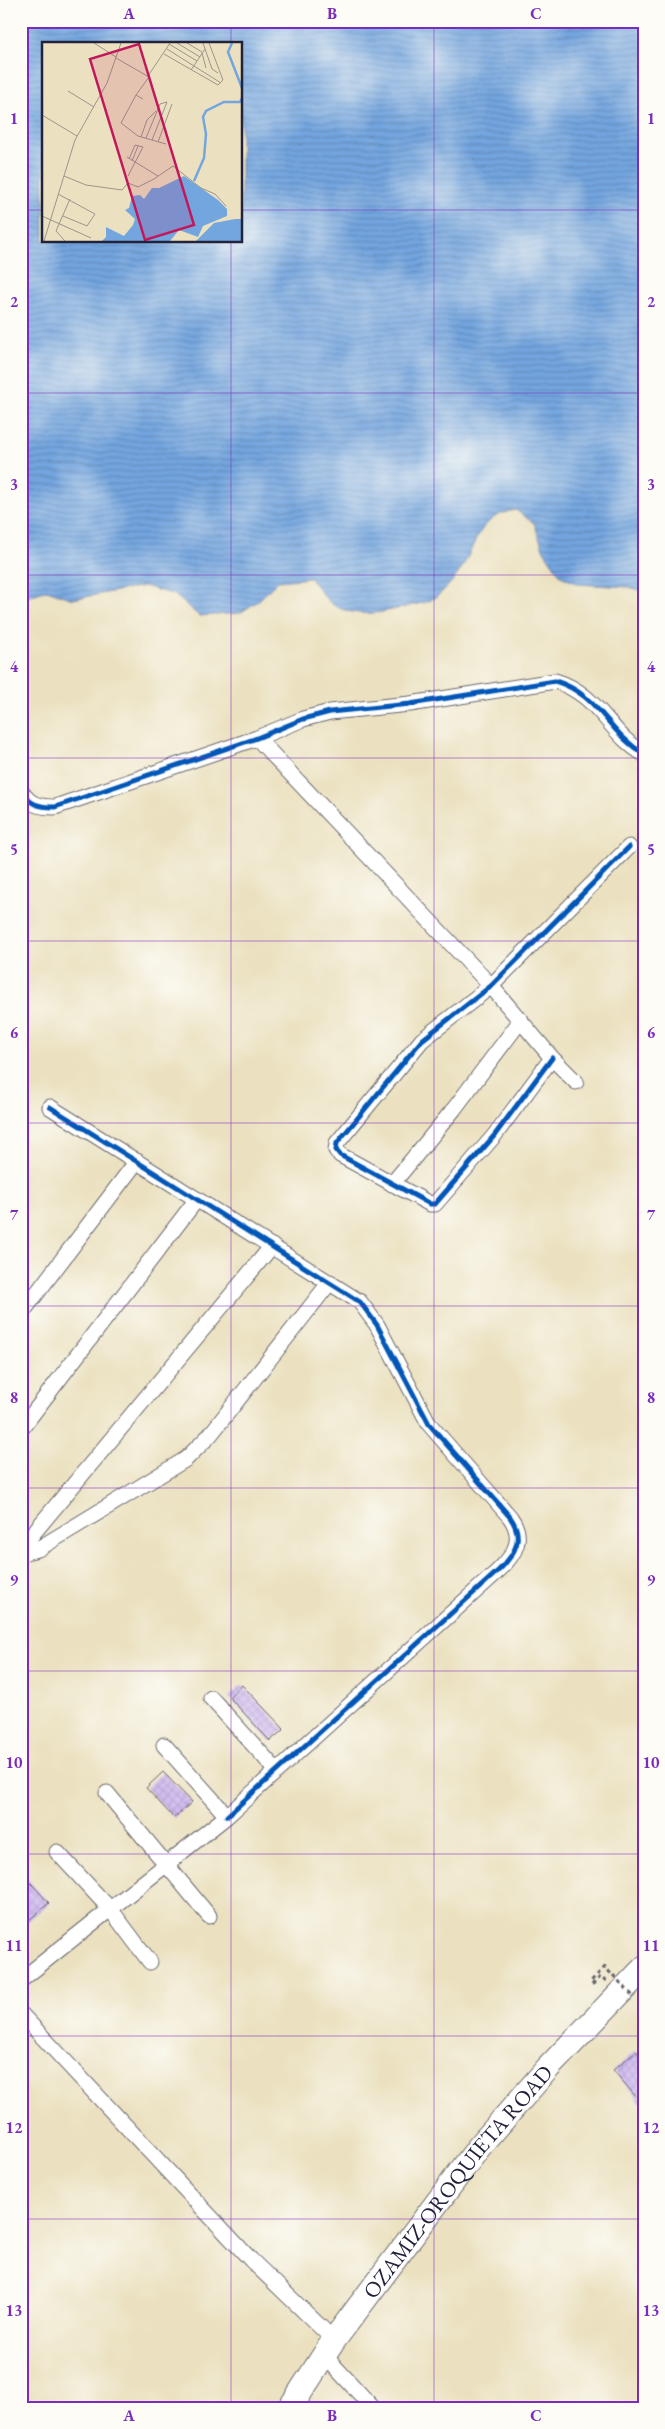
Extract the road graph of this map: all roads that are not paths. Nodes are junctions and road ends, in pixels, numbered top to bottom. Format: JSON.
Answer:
{"nodes":[{"id":1,"x":257,"y":738,"type":"junction"},
{"id":2,"x":644,"y":754,"type":"edge"},
{"id":3,"x":21,"y":791,"type":"edge"},
{"id":4,"x":629,"y":847,"type":"dead end"},
{"id":5,"x":490,"y":986,"type":"junction"},
{"id":6,"x":521,"y":1020,"type":"junction"},
{"id":7,"x":552,"y":1058,"type":"junction"},
{"id":8,"x":576,"y":1082,"type":"dead end"},
{"id":9,"x":50,"y":1107,"type":"dead end"},
{"id":10,"x":137,"y":1161,"type":"junction"},
{"id":11,"x":392,"y":1184,"type":"junction"},
{"id":12,"x":197,"y":1199,"type":"junction"},
{"id":13,"x":272,"y":1246,"type":"junction"},
{"id":14,"x":330,"y":1282,"type":"junction"},
{"id":15,"x":21,"y":1314,"type":"edge"},
{"id":16,"x":21,"y":1429,"type":"edge"},
{"id":17,"x":21,"y":1548,"type":"edge"},
{"id":18,"x":21,"y":1553,"type":"edge"},
{"id":19,"x":211,"y":1698,"type":"dead end"},
{"id":20,"x":164,"y":1745,"type":"dead end"},
{"id":21,"x":276,"y":1771,"type":"junction"},
{"id":22,"x":107,"y":1793,"type":"dead end"},
{"id":23,"x":226,"y":1816,"type":"junction"},
{"id":24,"x":57,"y":1852,"type":"dead end"},
{"id":25,"x":166,"y":1865,"type":"junction"},
{"id":26,"x":111,"y":1910,"type":"junction"},
{"id":27,"x":209,"y":1916,"type":"dead end"},
{"id":28,"x":150,"y":1962,"type":"dead end"},
{"id":29,"x":644,"y":1968,"type":"edge"},
{"id":30,"x":21,"y":1980,"type":"edge"},
{"id":31,"x":21,"y":2014,"type":"edge"},
{"id":32,"x":329,"y":2348,"type":"junction"},
{"id":33,"x":290,"y":2408,"type":"edge"},
{"id":34,"x":373,"y":2408,"type":"edge"}],
"edges":[{"from":1,"to":2,"type":"street"},
{"from":1,"to":3,"type":"street"},
{"from":1,"to":5,"type":"street"},
{"from":4,"to":5,"type":"street"},
{"from":5,"to":6,"type":"street"},
{"from":5,"to":11,"type":"street"},
{"from":6,"to":7,"type":"street"},
{"from":6,"to":11,"type":"street"},
{"from":7,"to":8,"type":"street"},
{"from":7,"to":11,"type":"street"},
{"from":9,"to":10,"type":"street"},
{"from":10,"to":12,"type":"street"},
{"from":10,"to":15,"type":"street"},
{"from":12,"to":13,"type":"street"},
{"from":12,"to":16,"type":"street"},
{"from":13,"to":14,"type":"street"},
{"from":13,"to":17,"type":"street"},
{"from":14,"to":18,"type":"street"},
{"from":14,"to":21,"type":"street"},
{"from":19,"to":21,"type":"street"},
{"from":20,"to":23,"type":"street"},
{"from":21,"to":23,"type":"street"},
{"from":22,"to":25,"type":"street"},
{"from":23,"to":25,"type":"street"},
{"from":24,"to":26,"type":"street"},
{"from":25,"to":26,"type":"street"},
{"from":25,"to":27,"type":"street"},
{"from":26,"to":28,"type":"street"},
{"from":26,"to":30,"type":"street"},
{"from":29,"to":32,"type":"main road","name":"OZAMIZ-OROQUIETA ROAD"},
{"from":31,"to":32,"type":"street"},
{"from":32,"to":33,"type":"main road","name":"OZAMIZ-OROQUIETA ROAD"},
{"from":32,"to":34,"type":"street"}]}
